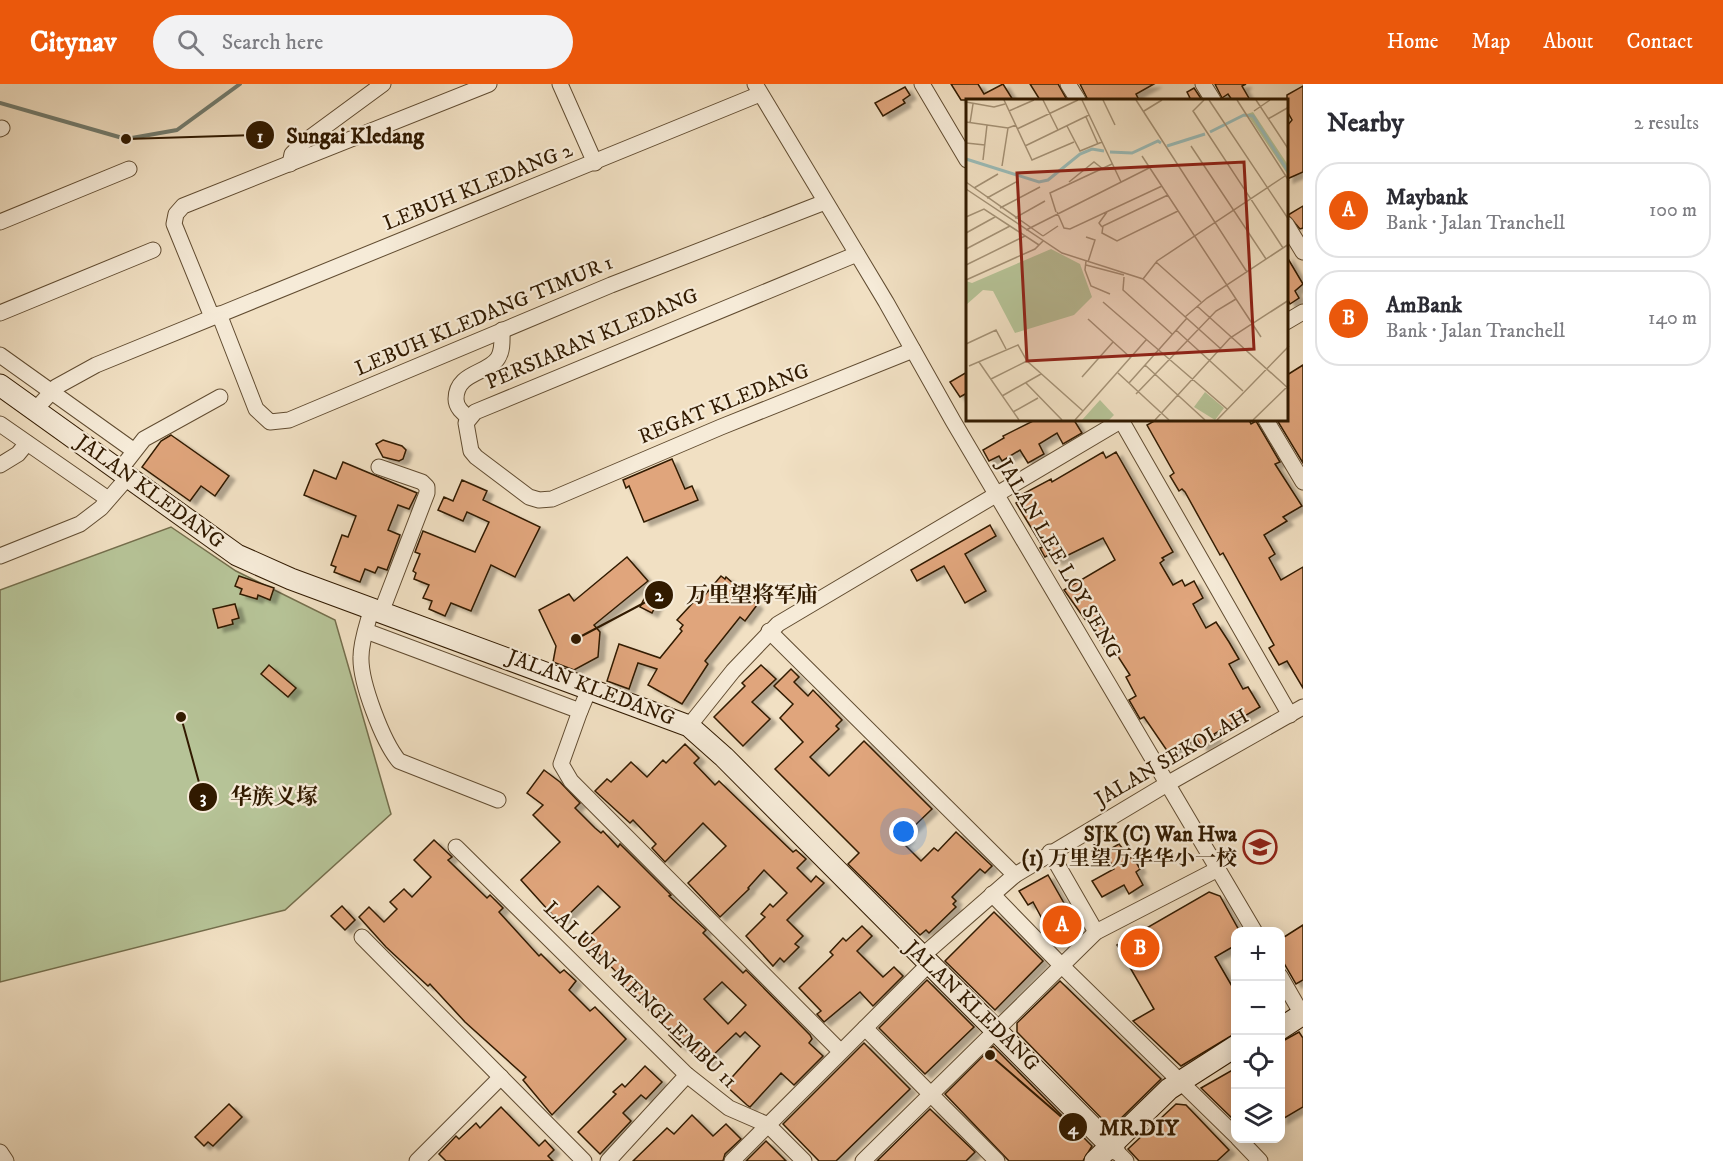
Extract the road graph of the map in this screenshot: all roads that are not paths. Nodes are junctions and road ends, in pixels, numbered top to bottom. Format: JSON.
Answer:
{"nodes":[{"id":1,"x":382,"y":84,"type":"edge"},
{"id":2,"x":489,"y":84,"type":"edge"},
{"id":3,"x":560,"y":84,"type":"edge"},
{"id":4,"x":922,"y":84,"type":"edge"},
{"id":5,"x":1068,"y":84,"type":"edge"},
{"id":6,"x":1203,"y":84,"type":"edge"},
{"id":7,"x":757,"y":89,"type":"edge"},
{"id":8,"x":1077,"y":99,"type":"edge"},
{"id":9,"x":1212,"y":99,"type":"edge"},
{"id":10,"x":966,"y":158,"type":"edge"},
{"id":11,"x":595,"y":163,"type":"junction"},
{"id":12,"x":290,"y":164,"type":"junction"},
{"id":13,"x":129,"y":169,"type":"dead end"},
{"id":14,"x":825,"y":202,"type":"junction"},
{"id":15,"x":0,"y":222,"type":"edge"},
{"id":16,"x":1288,"y":226,"type":"edge"},
{"id":17,"x":153,"y":250,"type":"dead end"},
{"id":18,"x":1303,"y":252,"type":"edge"},
{"id":19,"x":857,"y":254,"type":"junction"},
{"id":20,"x":1303,"y":312,"type":"edge"},
{"id":21,"x":0,"y":313,"type":"edge"},
{"id":22,"x":215,"y":316,"type":"junction"},
{"id":23,"x":1288,"y":321,"type":"edge"},
{"id":24,"x":502,"y":330,"type":"junction"},
{"id":25,"x":913,"y":350,"type":"junction"},
{"id":26,"x":0,"y":356,"type":"edge"},
{"id":27,"x":0,"y":385,"type":"edge"},
{"id":28,"x":50,"y":392,"type":"junction"},
{"id":29,"x":220,"y":397,"type":"dead end"},
{"id":30,"x":35,"y":410,"type":"junction"},
{"id":31,"x":469,"y":417,"type":"junction"},
{"id":32,"x":1119,"y":422,"type":"edge"},
{"id":33,"x":1123,"y":422,"type":"edge"},
{"id":34,"x":1267,"y":422,"type":"edge"},
{"id":35,"x":0,"y":424,"type":"edge"},
{"id":36,"x":27,"y":443,"type":"junction"},
{"id":37,"x":133,"y":450,"type":"junction"},
{"id":38,"x":0,"y":465,"type":"edge"},
{"id":39,"x":379,"y":467,"type":"dead end"},
{"id":40,"x":124,"y":474,"type":"junction"},
{"id":41,"x":1303,"y":482,"type":"edge"},
{"id":42,"x":998,"y":496,"type":"junction"},
{"id":43,"x":108,"y":499,"type":"junction"},
{"id":44,"x":0,"y":556,"type":"edge"},
{"id":45,"x":377,"y":609,"type":"junction"},
{"id":46,"x":366,"y":631,"type":"junction"},
{"id":47,"x":770,"y":631,"type":"junction"},
{"id":48,"x":590,"y":687,"type":"junction"},
{"id":49,"x":580,"y":711,"type":"junction"},
{"id":50,"x":1296,"y":711,"type":"edge"},
{"id":51,"x":689,"y":726,"type":"junction"},
{"id":52,"x":1167,"y":784,"type":"junction"},
{"id":53,"x":498,"y":800,"type":"dead end"},
{"id":54,"x":456,"y":847,"type":"dead end"},
{"id":55,"x":1050,"y":852,"type":"junction"},
{"id":56,"x":1218,"y":869,"type":"junction"},
{"id":57,"x":1016,"y":874,"type":"junction"},
{"id":58,"x":992,"y":894,"type":"junction"},
{"id":59,"x":1252,"y":927,"type":"edge"},
{"id":60,"x":1096,"y":932,"type":"junction"},
{"id":61,"x":362,"y":937,"type":"dead end"},
{"id":62,"x":925,"y":960,"type":"junction"},
{"id":63,"x":1062,"y":966,"type":"junction"},
{"id":64,"x":1283,"y":981,"type":"edge"},
{"id":65,"x":1299,"y":1014,"type":"edge"},
{"id":66,"x":1285,"y":1026,"type":"edge"},
{"id":67,"x":865,"y":1028,"type":"junction"},
{"id":68,"x":995,"y":1031,"type":"junction"},
{"id":69,"x":1231,"y":1050,"type":"edge"},
{"id":70,"x":840,"y":1051,"type":"junction"},
{"id":71,"x":1231,"y":1058,"type":"edge"},
{"id":72,"x":687,"y":1075,"type":"junction"},
{"id":73,"x":501,"y":1077,"type":"junction"},
{"id":74,"x":1182,"y":1084,"type":"junction"},
{"id":75,"x":932,"y":1094,"type":"junction"},
{"id":76,"x":768,"y":1125,"type":"junction"},
{"id":77,"x":1231,"y":1131,"type":"edge"},
{"id":78,"x":1243,"y":1143,"type":"edge"},
{"id":79,"x":1114,"y":1154,"type":"edge"},
{"id":80,"x":417,"y":1161,"type":"edge"},
{"id":81,"x":584,"y":1161,"type":"edge"},
{"id":82,"x":608,"y":1161,"type":"edge"},
{"id":83,"x":732,"y":1161,"type":"edge"},
{"id":84,"x":804,"y":1161,"type":"edge"},
{"id":85,"x":863,"y":1161,"type":"edge"},
{"id":86,"x":997,"y":1161,"type":"edge"},
{"id":87,"x":1095,"y":1161,"type":"edge"},
{"id":88,"x":1260,"y":1161,"type":"edge"}],
"edges":[{"from":1,"to":12,"type":"street"},
{"from":2,"to":12,"type":"street","name":"LEBUH KLEDANG TIMUR 1"},
{"from":3,"to":11,"type":"street"},
{"from":4,"to":10,"type":"street"},
{"from":5,"to":8,"type":"street"},
{"from":6,"to":9,"type":"street"},
{"from":7,"to":11,"type":"street","name":"LEBUH KLEDANG 2"},
{"from":7,"to":14,"type":"street","name":"JALAN LEE LOY SENG"},
{"from":11,"to":22,"type":"street","name":"LEBUH KLEDANG 2"},
{"from":12,"to":22,"type":"street","name":"LEBUH KLEDANG TIMUR 1"},
{"from":13,"to":15,"type":"street"},
{"from":14,"to":19,"type":"street","name":"JALAN LEE LOY SENG"},
{"from":14,"to":24,"type":"street","name":"LEBUH KLEDANG TIMUR 1"},
{"from":16,"to":18,"type":"street"},
{"from":17,"to":21,"type":"street"},
{"from":19,"to":25,"type":"street","name":"JALAN LEE LOY SENG"},
{"from":19,"to":31,"type":"street","name":"PERSIARAN KLEDANG"},
{"from":20,"to":23,"type":"street"},
{"from":22,"to":24,"type":"street","name":"LEBUH KLEDANG TIMUR 1"},
{"from":22,"to":28,"type":"street","name":"LEBUH KLEDANG 2"},
{"from":24,"to":31,"type":"street"},
{"from":25,"to":31,"type":"street","name":"REGAT KLEDANG"},
{"from":25,"to":42,"type":"street","name":"JALAN LEE LOY SENG"},
{"from":26,"to":28,"type":"street"},
{"from":27,"to":30,"type":"main road","name":"JALAN KLEDANG"},
{"from":28,"to":30,"type":"street","name":"LEBUH KLEDANG 2"},
{"from":28,"to":37,"type":"street"},
{"from":29,"to":37,"type":"street"},
{"from":30,"to":40,"type":"main road","name":"JALAN KLEDANG"},
{"from":32,"to":42,"type":"street"},
{"from":33,"to":50,"type":"street"},
{"from":34,"to":41,"type":"street"},
{"from":35,"to":36,"type":"street"},
{"from":36,"to":38,"type":"street"},
{"from":36,"to":43,"type":"street"},
{"from":37,"to":40,"type":"street"},
{"from":39,"to":45,"type":"street"},
{"from":40,"to":43,"type":"street"},
{"from":40,"to":45,"type":"main road","name":"JALAN KLEDANG"},
{"from":42,"to":47,"type":"street"},
{"from":42,"to":52,"type":"street","name":"JALAN LEE LOY SENG"},
{"from":43,"to":44,"type":"street"},
{"from":45,"to":46,"type":"street"},
{"from":45,"to":48,"type":"main road","name":"JALAN KLEDANG"},
{"from":46,"to":49,"type":"street"},
{"from":46,"to":53,"type":"street"},
{"from":47,"to":51,"type":"street"},
{"from":47,"to":57,"type":"street"},
{"from":48,"to":49,"type":"street"},
{"from":48,"to":51,"type":"main road","name":"JALAN KLEDANG"},
{"from":49,"to":70,"type":"street"},
{"from":50,"to":52,"type":"street","name":"JALAN SEKOLAH"},
{"from":51,"to":62,"type":"main road","name":"JALAN KLEDANG"},
{"from":52,"to":55,"type":"street","name":"JALAN SEKOLAH"},
{"from":52,"to":56,"type":"street","name":"JALAN LEE LOY SENG"},
{"from":54,"to":72,"type":"street","name":"LALUAN MENGLEMBU 11"},
{"from":55,"to":57,"type":"street","name":"JALAN SEKOLAH"},
{"from":55,"to":60,"type":"street"},
{"from":56,"to":59,"type":"street","name":"JALAN LEE LOY SENG"},
{"from":56,"to":60,"type":"street"},
{"from":57,"to":58,"type":"street","name":"JALAN SEKOLAH"},
{"from":58,"to":62,"type":"street","name":"JALAN SEKOLAH"},
{"from":58,"to":63,"type":"street"},
{"from":60,"to":63,"type":"street"},
{"from":61,"to":73,"type":"street"},
{"from":62,"to":67,"type":"street","name":"JALAN SEKOLAH"},
{"from":62,"to":68,"type":"main road","name":"JALAN KLEDANG"},
{"from":63,"to":68,"type":"street"},
{"from":63,"to":74,"type":"street"},
{"from":64,"to":65,"type":"street"},
{"from":65,"to":66,"type":"main road"},
{"from":67,"to":70,"type":"street","name":"JALAN SEKOLAH"},
{"from":67,"to":75,"type":"street"},
{"from":68,"to":75,"type":"street"},
{"from":68,"to":79,"type":"main road","name":"JALAN KLEDANG"},
{"from":69,"to":74,"type":"main road"},
{"from":70,"to":76,"type":"street","name":"JALAN SEKOLAH"},
{"from":71,"to":74,"type":"main road"},
{"from":72,"to":76,"type":"street","name":"LALUAN MENGLEMBU 11"},
{"from":72,"to":82,"type":"street"},
{"from":73,"to":80,"type":"street"},
{"from":73,"to":81,"type":"street"},
{"from":74,"to":77,"type":"street"},
{"from":74,"to":79,"type":"main road"},
{"from":75,"to":85,"type":"street"},
{"from":75,"to":86,"type":"street"},
{"from":76,"to":83,"type":"street","name":"JALAN SEKOLAH"},
{"from":76,"to":84,"type":"street","name":"LALUAN MENGLEMBU 11"},
{"from":78,"to":88,"type":"street"},
{"from":79,"to":87,"type":"main road"}]}
